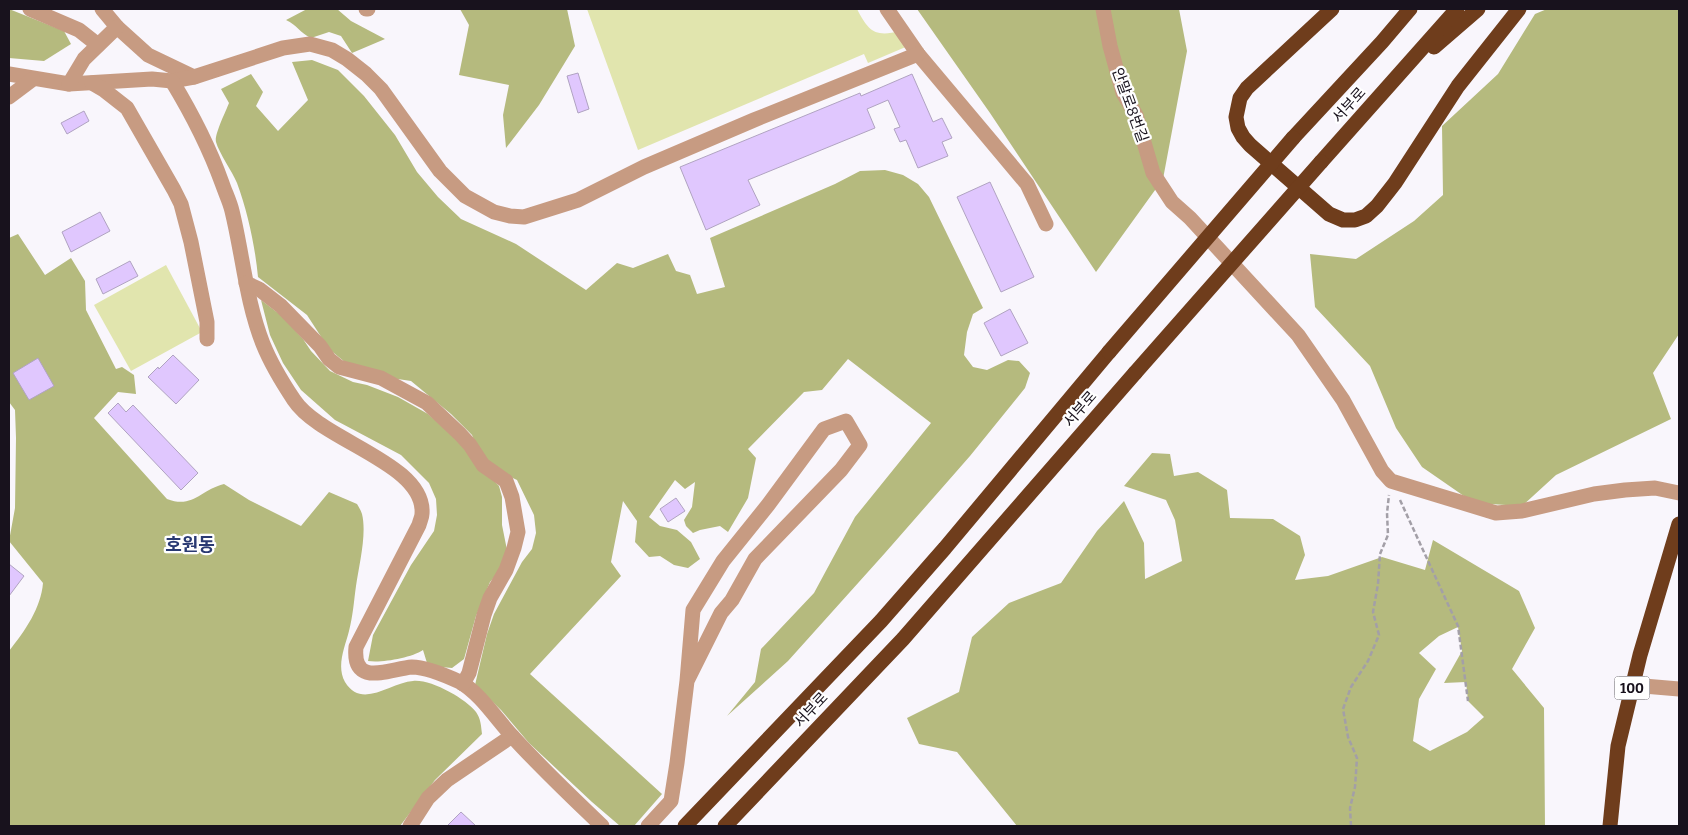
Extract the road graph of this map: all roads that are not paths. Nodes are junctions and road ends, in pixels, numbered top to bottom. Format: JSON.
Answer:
{"nodes":[{"id":1,"x":30,"y":9,"type":"edge"},
{"id":2,"x":102,"y":9,"type":"edge"},
{"id":3,"x":888,"y":9,"type":"edge"},
{"id":4,"x":1104,"y":9,"type":"edge"},
{"id":5,"x":1332,"y":9,"type":"edge"},
{"id":6,"x":1399,"y":9,"type":"edge"},
{"id":7,"x":1410,"y":9,"type":"edge"},
{"id":8,"x":1456,"y":9,"type":"edge"},
{"id":9,"x":1478,"y":9,"type":"edge"},
{"id":10,"x":1518,"y":9,"type":"edge"},
{"id":11,"x":117,"y":27,"type":"junction"},
{"id":12,"x":1382,"y":42,"type":"junction"},
{"id":13,"x":98,"y":45,"type":"junction"},
{"id":14,"x":918,"y":54,"type":"junction"},
{"id":15,"x":9,"y":74,"type":"edge"},
{"id":16,"x":194,"y":77,"type":"junction"},
{"id":17,"x":34,"y":79,"type":"junction"},
{"id":18,"x":1395,"y":80,"type":"junction"},
{"id":19,"x":172,"y":81,"type":"junction"},
{"id":20,"x":92,"y":83,"type":"junction"},
{"id":21,"x":69,"y":84,"type":"junction"},
{"id":22,"x":9,"y":96,"type":"edge"},
{"id":23,"x":1046,"y":224,"type":"dead end"},
{"id":24,"x":246,"y":283,"type":"junction"},
{"id":25,"x":207,"y":339,"type":"dead end"},
{"id":26,"x":1679,"y":493,"type":"edge"},
{"id":27,"x":1679,"y":524,"type":"edge"},
{"id":28,"x":687,"y":681,"type":"junction"},
{"id":29,"x":463,"y":684,"type":"junction"},
{"id":30,"x":1632,"y":685,"type":"junction"},
{"id":31,"x":1679,"y":689,"type":"edge"},
{"id":32,"x":512,"y":736,"type":"junction"},
{"id":33,"x":410,"y":826,"type":"edge"},
{"id":34,"x":602,"y":826,"type":"edge"},
{"id":35,"x":648,"y":826,"type":"edge"},
{"id":36,"x":685,"y":826,"type":"edge"},
{"id":37,"x":725,"y":826,"type":"edge"},
{"id":38,"x":1610,"y":826,"type":"edge"}],
"edges":[{"from":1,"to":13,"type":"lane"},
{"from":2,"to":11,"type":"lane"},
{"from":3,"to":14,"type":"lane"},
{"from":4,"to":26,"type":"lane","name":"안말로8번길"},
{"from":5,"to":10,"type":"highway"},
{"from":6,"to":12,"type":"highway"},
{"from":7,"to":12,"type":"highway","name":"서부로"},
{"from":8,"to":18,"type":"highway","name":"서부로"},
{"from":9,"to":18,"type":"highway"},
{"from":11,"to":13,"type":"lane"},
{"from":11,"to":16,"type":"lane"},
{"from":12,"to":36,"type":"highway","name":"서부로","bridge":true},
{"from":13,"to":21,"type":"lane"},
{"from":14,"to":16,"type":"lane"},
{"from":14,"to":23,"type":"lane"},
{"from":15,"to":17,"type":"lane"},
{"from":16,"to":19,"type":"lane"},
{"from":17,"to":21,"type":"lane"},
{"from":17,"to":22,"type":"lane"},
{"from":18,"to":37,"type":"highway","name":"서부로","bridge":true},
{"from":19,"to":20,"type":"lane"},
{"from":19,"to":24,"type":"lane"},
{"from":20,"to":21,"type":"lane"},
{"from":20,"to":25,"type":"lane"},
{"from":24,"to":29,"type":"lane"},
{"from":24,"to":29,"type":"lane"},
{"from":27,"to":30,"type":"highway","number":"100"},
{"from":28,"to":28,"type":"lane"},
{"from":28,"to":35,"type":"lane"},
{"from":29,"to":32,"type":"lane"},
{"from":30,"to":31,"type":"lane"},
{"from":30,"to":38,"type":"highway","number":"100"},
{"from":32,"to":33,"type":"lane"},
{"from":32,"to":34,"type":"lane"}]}
